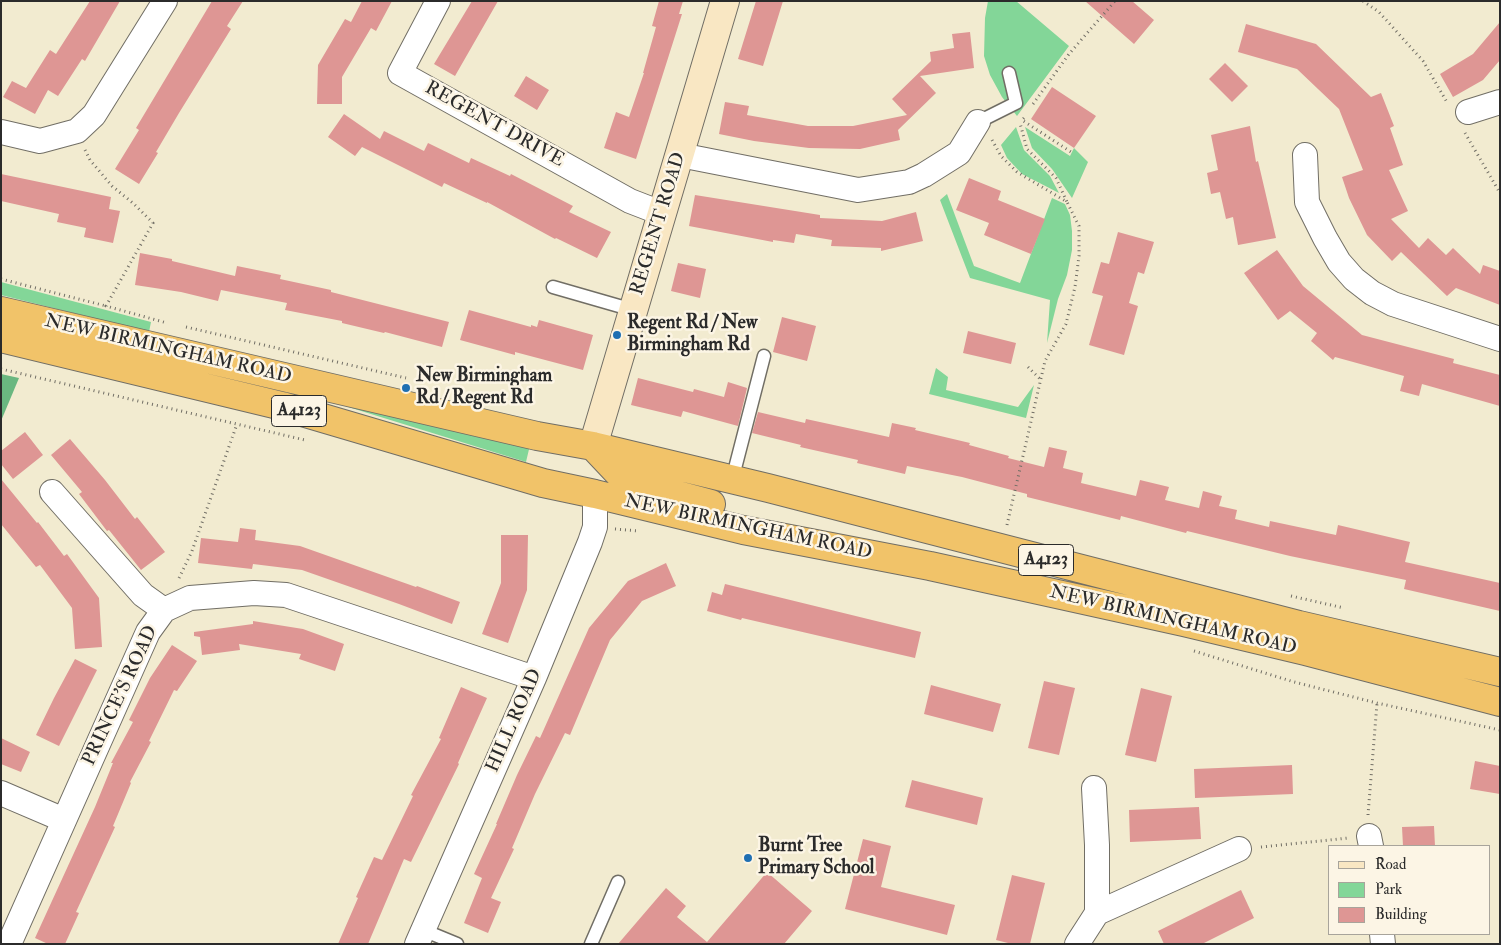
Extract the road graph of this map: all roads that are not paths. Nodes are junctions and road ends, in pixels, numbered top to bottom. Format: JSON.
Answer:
{"nodes":[{"id":1,"x":165,"y":1,"type":"edge"},
{"id":2,"x":438,"y":1,"type":"edge"},
{"id":3,"x":725,"y":1,"type":"edge"},
{"id":4,"x":1008,"y":73,"type":"dead end"},
{"id":5,"x":1500,"y":102,"type":"edge"},
{"id":6,"x":978,"y":122,"type":"joint"},
{"id":7,"x":1464,"y":122,"type":"road end"},
{"id":8,"x":1,"y":132,"type":"edge"},
{"id":9,"x":1305,"y":154,"type":"dead end"},
{"id":10,"x":680,"y":155,"type":"junction"},
{"id":11,"x":662,"y":213,"type":"junction"},
{"id":12,"x":553,"y":287,"type":"dead end"},
{"id":13,"x":1,"y":310,"type":"edge"},
{"id":14,"x":633,"y":310,"type":"junction"},
{"id":15,"x":1,"y":338,"type":"edge"},
{"id":16,"x":1500,"y":339,"type":"edge"},
{"id":17,"x":764,"y":356,"type":"dead end"},
{"id":18,"x":593,"y":446,"type":"junction"},
{"id":19,"x":732,"y":480,"type":"junction"},
{"id":20,"x":52,"y":492,"type":"dead end"},
{"id":21,"x":595,"y":494,"type":"junction"},
{"id":22,"x":930,"y":566,"type":"junction"},
{"id":23,"x":164,"y":610,"type":"junction"},
{"id":24,"x":1494,"y":670,"type":"edge"},
{"id":25,"x":534,"y":678,"type":"junction"},
{"id":26,"x":1490,"y":699,"type":"edge"},
{"id":27,"x":1094,"y":788,"type":"dead end"},
{"id":28,"x":1,"y":793,"type":"edge"},
{"id":29,"x":64,"y":820,"type":"junction"},
{"id":30,"x":1239,"y":849,"type":"road end"},
{"id":31,"x":618,"y":882,"type":"dead end"},
{"id":32,"x":1097,"y":913,"type":"junction"},
{"id":33,"x":420,"y":937,"type":"edge"},
{"id":34,"x":9,"y":944,"type":"edge"},
{"id":35,"x":457,"y":944,"type":"edge"},
{"id":36,"x":591,"y":944,"type":"edge"},
{"id":37,"x":1077,"y":944,"type":"edge"}],
"edges":[{"from":1,"to":8,"type":"street"},
{"from":2,"to":11,"type":"street","name":"REGENT DRIVE"},
{"from":3,"to":10,"type":"street","name":"REGENT ROAD"},
{"from":4,"to":6,"type":"lane"},
{"from":5,"to":7,"type":"street"},
{"from":6,"to":10,"type":"street"},
{"from":9,"to":16,"type":"street"},
{"from":10,"to":11,"type":"street","name":"REGENT ROAD"},
{"from":11,"to":14,"type":"street","name":"REGENT ROAD"},
{"from":12,"to":14,"type":"lane"},
{"from":13,"to":18,"type":"highway","name":"NEW BIRMINGHAM ROAD","number":"A4123"},
{"from":14,"to":18,"type":"street","name":"REGENT ROAD"},
{"from":15,"to":21,"type":"highway","name":"NEW BIRMINGHAM ROAD","number":"A4123"},
{"from":17,"to":19,"type":"lane"},
{"from":18,"to":19,"type":"highway","name":"NEW BIRMINGHAM ROAD","number":"A4123"},
{"from":18,"to":21,"type":"highway"},
{"from":18,"to":22,"type":"highway"},
{"from":19,"to":24,"type":"highway","name":"NEW BIRMINGHAM ROAD","number":"A4123"},
{"from":20,"to":23,"type":"street"},
{"from":21,"to":22,"type":"highway","name":"NEW BIRMINGHAM ROAD","number":"A4123"},
{"from":21,"to":25,"type":"street","name":"HILL ROAD"},
{"from":22,"to":26,"type":"highway","name":"NEW BIRMINGHAM ROAD","number":"A4123"},
{"from":23,"to":25,"type":"street","name":"PRINCE'S ROAD"},
{"from":23,"to":29,"type":"street","name":"PRINCE'S ROAD"},
{"from":24,"to":26,"type":"highway"},
{"from":25,"to":33,"type":"street","name":"HILL ROAD"},
{"from":27,"to":32,"type":"street"},
{"from":28,"to":29,"type":"street"},
{"from":29,"to":34,"type":"street","name":"PRINCE'S ROAD"},
{"from":30,"to":32,"type":"street"},
{"from":31,"to":36,"type":"lane"},
{"from":32,"to":37,"type":"street"},
{"from":33,"to":35,"type":"lane"}]}
